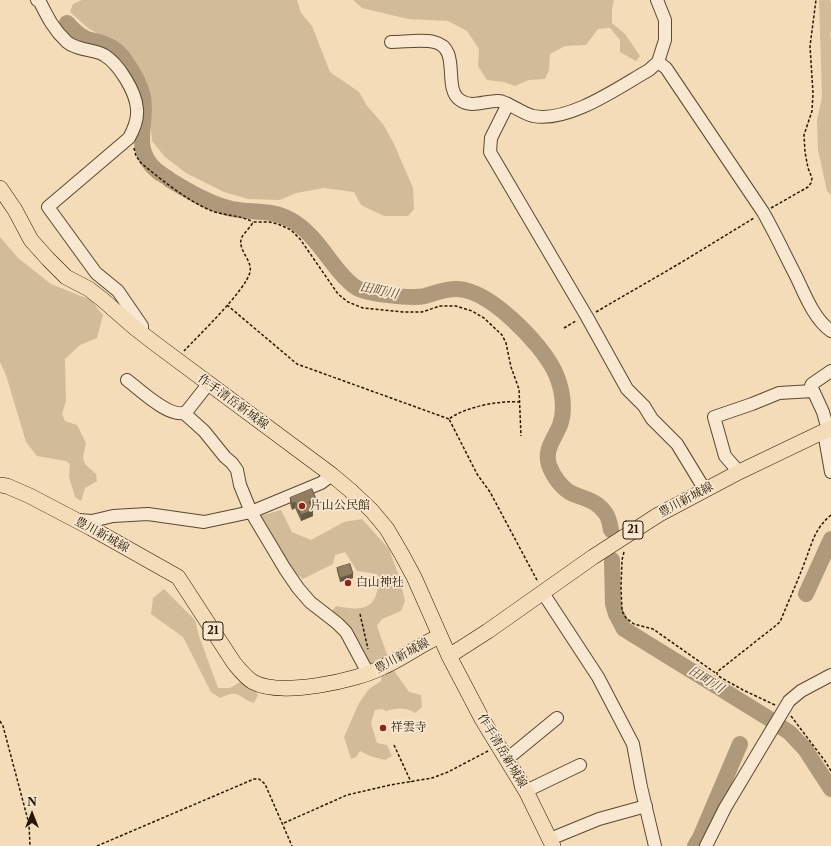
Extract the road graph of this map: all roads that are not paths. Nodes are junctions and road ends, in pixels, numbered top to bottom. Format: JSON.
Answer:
{"nodes":[{"id":1,"x":37,"y":0,"type":"edge"},
{"id":2,"x":656,"y":0,"type":"edge"},
{"id":3,"x":391,"y":42,"type":"dead end"},
{"id":4,"x":658,"y":62,"type":"junction"},
{"id":5,"x":508,"y":104,"type":"junction"},
{"id":6,"x":0,"y":188,"type":"edge"},
{"id":7,"x":831,"y":331,"type":"edge"},
{"id":8,"x":142,"y":334,"type":"junction"},
{"id":9,"x":831,"y":371,"type":"edge"},
{"id":10,"x":127,"y":380,"type":"dead end"},
{"id":11,"x":209,"y":383,"type":"junction"},
{"id":12,"x":813,"y":391,"type":"junction"},
{"id":13,"x":184,"y":413,"type":"junction"},
{"id":14,"x":828,"y":430,"type":"edge"},
{"id":15,"x":739,"y":472,"type":"junction"},
{"id":16,"x":831,"y":472,"type":"edge"},
{"id":17,"x":332,"y":475,"type":"junction"},
{"id":18,"x":0,"y":485,"type":"edge"},
{"id":19,"x":705,"y":490,"type":"junction"},
{"id":20,"x":250,"y":512,"type":"junction"},
{"id":21,"x":74,"y":520,"type":"junction"},
{"id":22,"x":543,"y":593,"type":"junction"},
{"id":23,"x":440,"y":636,"type":"junction"},
{"id":24,"x":449,"y":656,"type":"junction"},
{"id":25,"x":368,"y":673,"type":"junction"},
{"id":26,"x":831,"y":675,"type":"edge"},
{"id":27,"x":557,"y":718,"type":"dead end"},
{"id":28,"x":507,"y":759,"type":"junction"},
{"id":29,"x":580,"y":765,"type":"dead end"},
{"id":30,"x":526,"y":791,"type":"junction"},
{"id":31,"x":646,"y":806,"type":"junction"},
{"id":32,"x":551,"y":843,"type":"edge"},
{"id":33,"x":656,"y":846,"type":"edge"},
{"id":34,"x":706,"y":846,"type":"edge"}],
"edges":[{"from":1,"to":8,"type":"street"},
{"from":2,"to":4,"type":"street"},
{"from":3,"to":5,"type":"street"},
{"from":4,"to":5,"type":"street"},
{"from":4,"to":7,"type":"street"},
{"from":5,"to":19,"type":"street"},
{"from":6,"to":8,"type":"main road","name":"作手清岳新城線"},
{"from":8,"to":11,"type":"main road","name":"作手清岳新城線"},
{"from":9,"to":12,"type":"street"},
{"from":10,"to":13,"type":"street"},
{"from":11,"to":13,"type":"street"},
{"from":11,"to":17,"type":"main road","name":"作手清岳新城線"},
{"from":12,"to":14,"type":"street"},
{"from":12,"to":15,"type":"street"},
{"from":13,"to":20,"type":"street"},
{"from":14,"to":15,"type":"main road","name":"豊川新城線","number":"21"},
{"from":14,"to":16,"type":"street"},
{"from":15,"to":19,"type":"main road","name":"豊川新城線","number":"21"},
{"from":17,"to":20,"type":"street"},
{"from":17,"to":23,"type":"main road","name":"作手清岳新城線"},
{"from":18,"to":21,"type":"main road","name":"豊川新城線","number":"21"},
{"from":19,"to":22,"type":"main road","name":"豊川新城線","number":"21"},
{"from":20,"to":21,"type":"street"},
{"from":20,"to":25,"type":"street"},
{"from":21,"to":25,"type":"main road","name":"豊川新城線","number":"21"},
{"from":22,"to":24,"type":"main road","name":"豊川新城線","number":"21"},
{"from":22,"to":31,"type":"street"},
{"from":23,"to":24,"type":"main road","name":"豊川新城線"},
{"from":23,"to":25,"type":"main road","name":"豊川新城線","number":"21"},
{"from":24,"to":28,"type":"main road","name":"作手清岳新城線"},
{"from":26,"to":34,"type":"street"},
{"from":27,"to":28,"type":"street"},
{"from":28,"to":30,"type":"main road","name":"作手清岳新城線"},
{"from":29,"to":30,"type":"street"},
{"from":30,"to":32,"type":"main road","name":"作手清岳新城線"},
{"from":31,"to":32,"type":"street"},
{"from":31,"to":33,"type":"street"}]}
